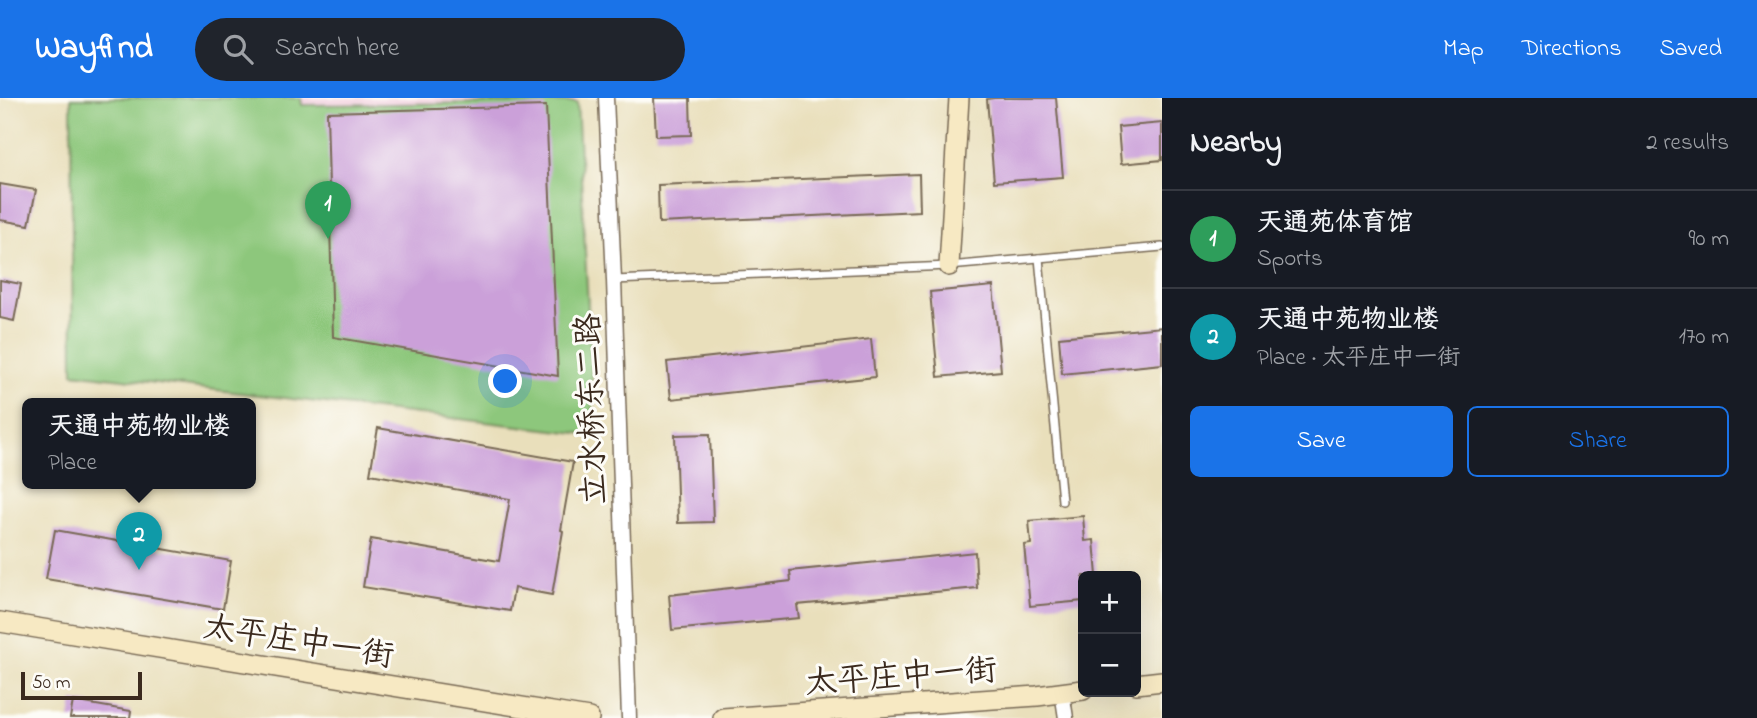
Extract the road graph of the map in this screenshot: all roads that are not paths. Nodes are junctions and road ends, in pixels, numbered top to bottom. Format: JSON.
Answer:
{"nodes":[{"id":1,"x":606,"y":98,"type":"edge"},
{"id":2,"x":959,"y":98,"type":"edge"},
{"id":3,"x":1162,"y":247,"type":"edge"},
{"id":4,"x":1039,"y":258,"type":"junction"},
{"id":5,"x":949,"y":266,"type":"junction"},
{"id":6,"x":614,"y":280,"type":"junction"},
{"id":7,"x":1062,"y":500,"type":"dead end"},
{"id":8,"x":0,"y":622,"type":"edge"},
{"id":9,"x":1162,"y":681,"type":"edge"},
{"id":10,"x":1141,"y":683,"type":"edge"},
{"id":11,"x":1078,"y":690,"type":"edge"},
{"id":12,"x":1062,"y":692,"type":"junction"},
{"id":13,"x":589,"y":718,"type":"edge"},
{"id":14,"x":629,"y":718,"type":"edge"},
{"id":15,"x":723,"y":718,"type":"edge"},
{"id":16,"x":1066,"y":718,"type":"edge"}],
"edges":[{"from":1,"to":6,"type":"street","name":"立水桥东二路"},
{"from":2,"to":5,"type":"street"},
{"from":3,"to":4,"type":"lane"},
{"from":4,"to":5,"type":"lane"},
{"from":4,"to":7,"type":"lane"},
{"from":5,"to":6,"type":"lane"},
{"from":6,"to":14,"type":"street","name":"立水桥东二路"},
{"from":8,"to":13,"type":"street","name":"太平庄中一街"},
{"from":9,"to":10,"type":"street"},
{"from":11,"to":12,"type":"street","name":"太平庄中一街"},
{"from":12,"to":15,"type":"street","name":"太平庄中一街"},
{"from":12,"to":16,"type":"street"}]}
